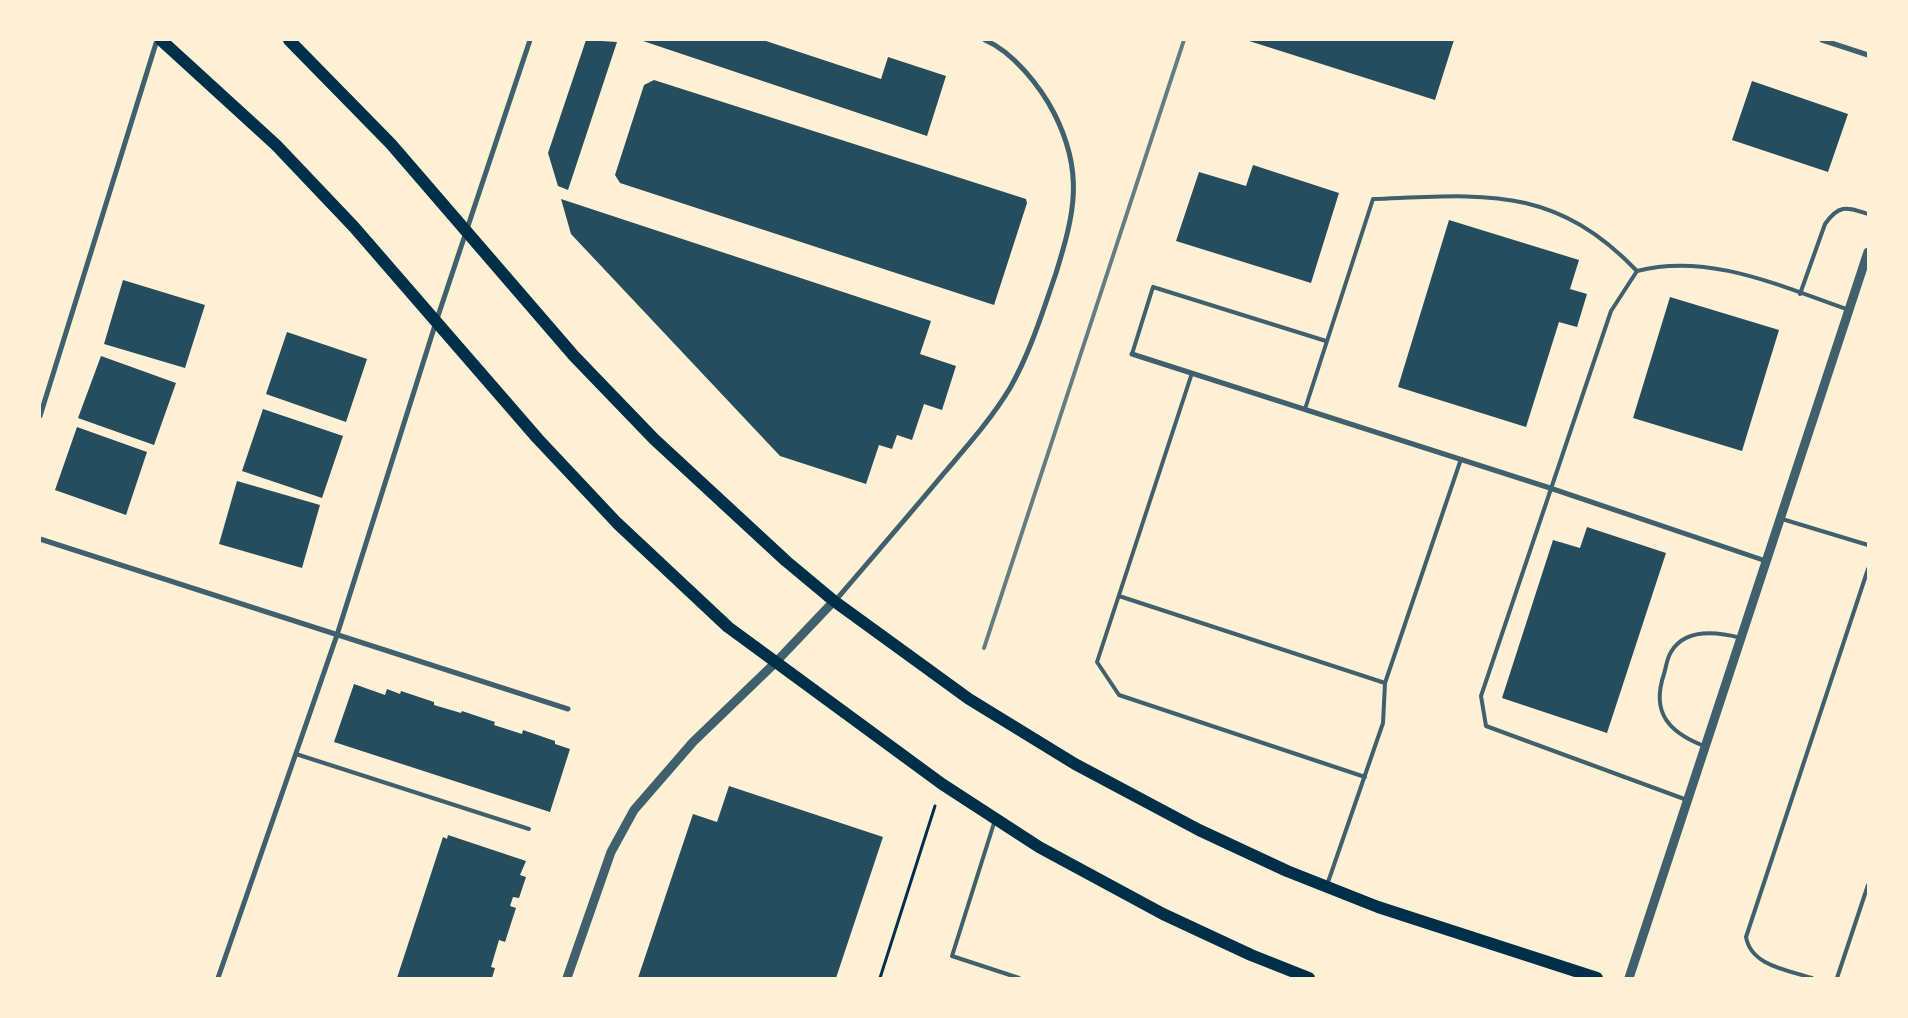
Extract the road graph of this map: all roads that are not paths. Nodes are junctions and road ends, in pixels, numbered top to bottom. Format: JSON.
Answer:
{"nodes":[{"id":1,"x":159,"y":40,"type":"edge"},
{"id":2,"x":289,"y":40,"type":"edge"},
{"id":3,"x":530,"y":40,"type":"edge"},
{"id":4,"x":985,"y":40,"type":"edge"},
{"id":5,"x":1822,"y":40,"type":"edge"},
{"id":6,"x":1868,"y":55,"type":"edge"},
{"id":7,"x":1868,"y":214,"type":"edge"},
{"id":8,"x":467,"y":235,"type":"junction"},
{"id":9,"x":1868,"y":252,"type":"edge"},
{"id":10,"x":1637,"y":271,"type":"junction"},
{"id":11,"x":1800,"y":294,"type":"junction"},
{"id":12,"x":1849,"y":310,"type":"junction"},
{"id":13,"x":436,"y":322,"type":"junction"},
{"id":14,"x":1326,"y":341,"type":"junction"},
{"id":15,"x":1132,"y":354,"type":"joint"},
{"id":16,"x":1192,"y":373,"type":"junction"},
{"id":17,"x":1305,"y":409,"type":"junction"},
{"id":18,"x":40,"y":416,"type":"edge"},
{"id":19,"x":1461,"y":459,"type":"junction"},
{"id":20,"x":1550,"y":488,"type":"junction"},
{"id":21,"x":1780,"y":518,"type":"junction"},
{"id":22,"x":40,"y":539,"type":"edge"},
{"id":23,"x":1868,"y":545,"type":"edge"},
{"id":24,"x":1766,"y":561,"type":"junction"},
{"id":25,"x":1868,"y":569,"type":"edge"},
{"id":26,"x":1119,"y":596,"type":"junction"},
{"id":27,"x":834,"y":601,"type":"junction"},
{"id":28,"x":337,"y":635,"type":"junction"},
{"id":29,"x":1741,"y":638,"type":"junction"},
{"id":30,"x":775,"y":663,"type":"junction"},
{"id":31,"x":1386,"y":683,"type":"junction"},
{"id":32,"x":568,"y":710,"type":"dead end"},
{"id":33,"x":1705,"y":747,"type":"junction"},
{"id":34,"x":296,"y":754,"type":"junction"},
{"id":35,"x":1364,"y":777,"type":"junction"},
{"id":36,"x":1687,"y":800,"type":"junction"},
{"id":37,"x":995,"y":818,"type":"junction"},
{"id":38,"x":529,"y":829,"type":"dead end"},
{"id":39,"x":1868,"y":885,"type":"edge"},
{"id":40,"x":1326,"y":887,"type":"junction"},
{"id":41,"x":218,"y":978,"type":"edge"},
{"id":42,"x":568,"y":978,"type":"edge"},
{"id":43,"x":1019,"y":978,"type":"edge"},
{"id":44,"x":1310,"y":978,"type":"edge"},
{"id":45,"x":1597,"y":978,"type":"edge"},
{"id":46,"x":1629,"y":978,"type":"edge"},
{"id":47,"x":1812,"y":978,"type":"edge"},
{"id":48,"x":1838,"y":978,"type":"edge"}],
"edges":[{"from":1,"to":13,"type":"main road"},
{"from":1,"to":18,"type":"street"},
{"from":2,"to":8,"type":"main road"},
{"from":3,"to":8,"type":"street"},
{"from":4,"to":27,"type":"street"},
{"from":5,"to":6,"type":"street"},
{"from":7,"to":11,"type":"lane"},
{"from":8,"to":13,"type":"street"},
{"from":8,"to":27,"type":"main road"},
{"from":9,"to":12,"type":"street"},
{"from":10,"to":11,"type":"lane"},
{"from":10,"to":14,"type":"lane"},
{"from":10,"to":20,"type":"lane"},
{"from":11,"to":12,"type":"lane"},
{"from":12,"to":21,"type":"street"},
{"from":13,"to":28,"type":"street"},
{"from":13,"to":30,"type":"main road"},
{"from":14,"to":15,"type":"lane"},
{"from":14,"to":17,"type":"lane"},
{"from":15,"to":16,"type":"street"},
{"from":16,"to":17,"type":"street"},
{"from":16,"to":26,"type":"lane"},
{"from":17,"to":19,"type":"street"},
{"from":19,"to":20,"type":"street"},
{"from":19,"to":31,"type":"lane"},
{"from":20,"to":24,"type":"street"},
{"from":20,"to":36,"type":"lane"},
{"from":21,"to":23,"type":"lane"},
{"from":21,"to":24,"type":"street"},
{"from":22,"to":28,"type":"street"},
{"from":24,"to":29,"type":"street"},
{"from":25,"to":47,"type":"lane"},
{"from":26,"to":31,"type":"lane"},
{"from":26,"to":35,"type":"lane"},
{"from":27,"to":30,"type":"street"},
{"from":27,"to":40,"type":"main road"},
{"from":28,"to":32,"type":"street"},
{"from":28,"to":34,"type":"street"},
{"from":29,"to":33,"type":"street"},
{"from":29,"to":33,"type":"lane"},
{"from":30,"to":37,"type":"main road"},
{"from":30,"to":42,"type":"street"},
{"from":31,"to":35,"type":"lane"},
{"from":33,"to":36,"type":"street"},
{"from":34,"to":38,"type":"lane"},
{"from":34,"to":41,"type":"street"},
{"from":35,"to":40,"type":"lane"},
{"from":36,"to":46,"type":"street"},
{"from":37,"to":43,"type":"lane"},
{"from":37,"to":44,"type":"main road"},
{"from":39,"to":48,"type":"lane"},
{"from":40,"to":45,"type":"main road"}]}
